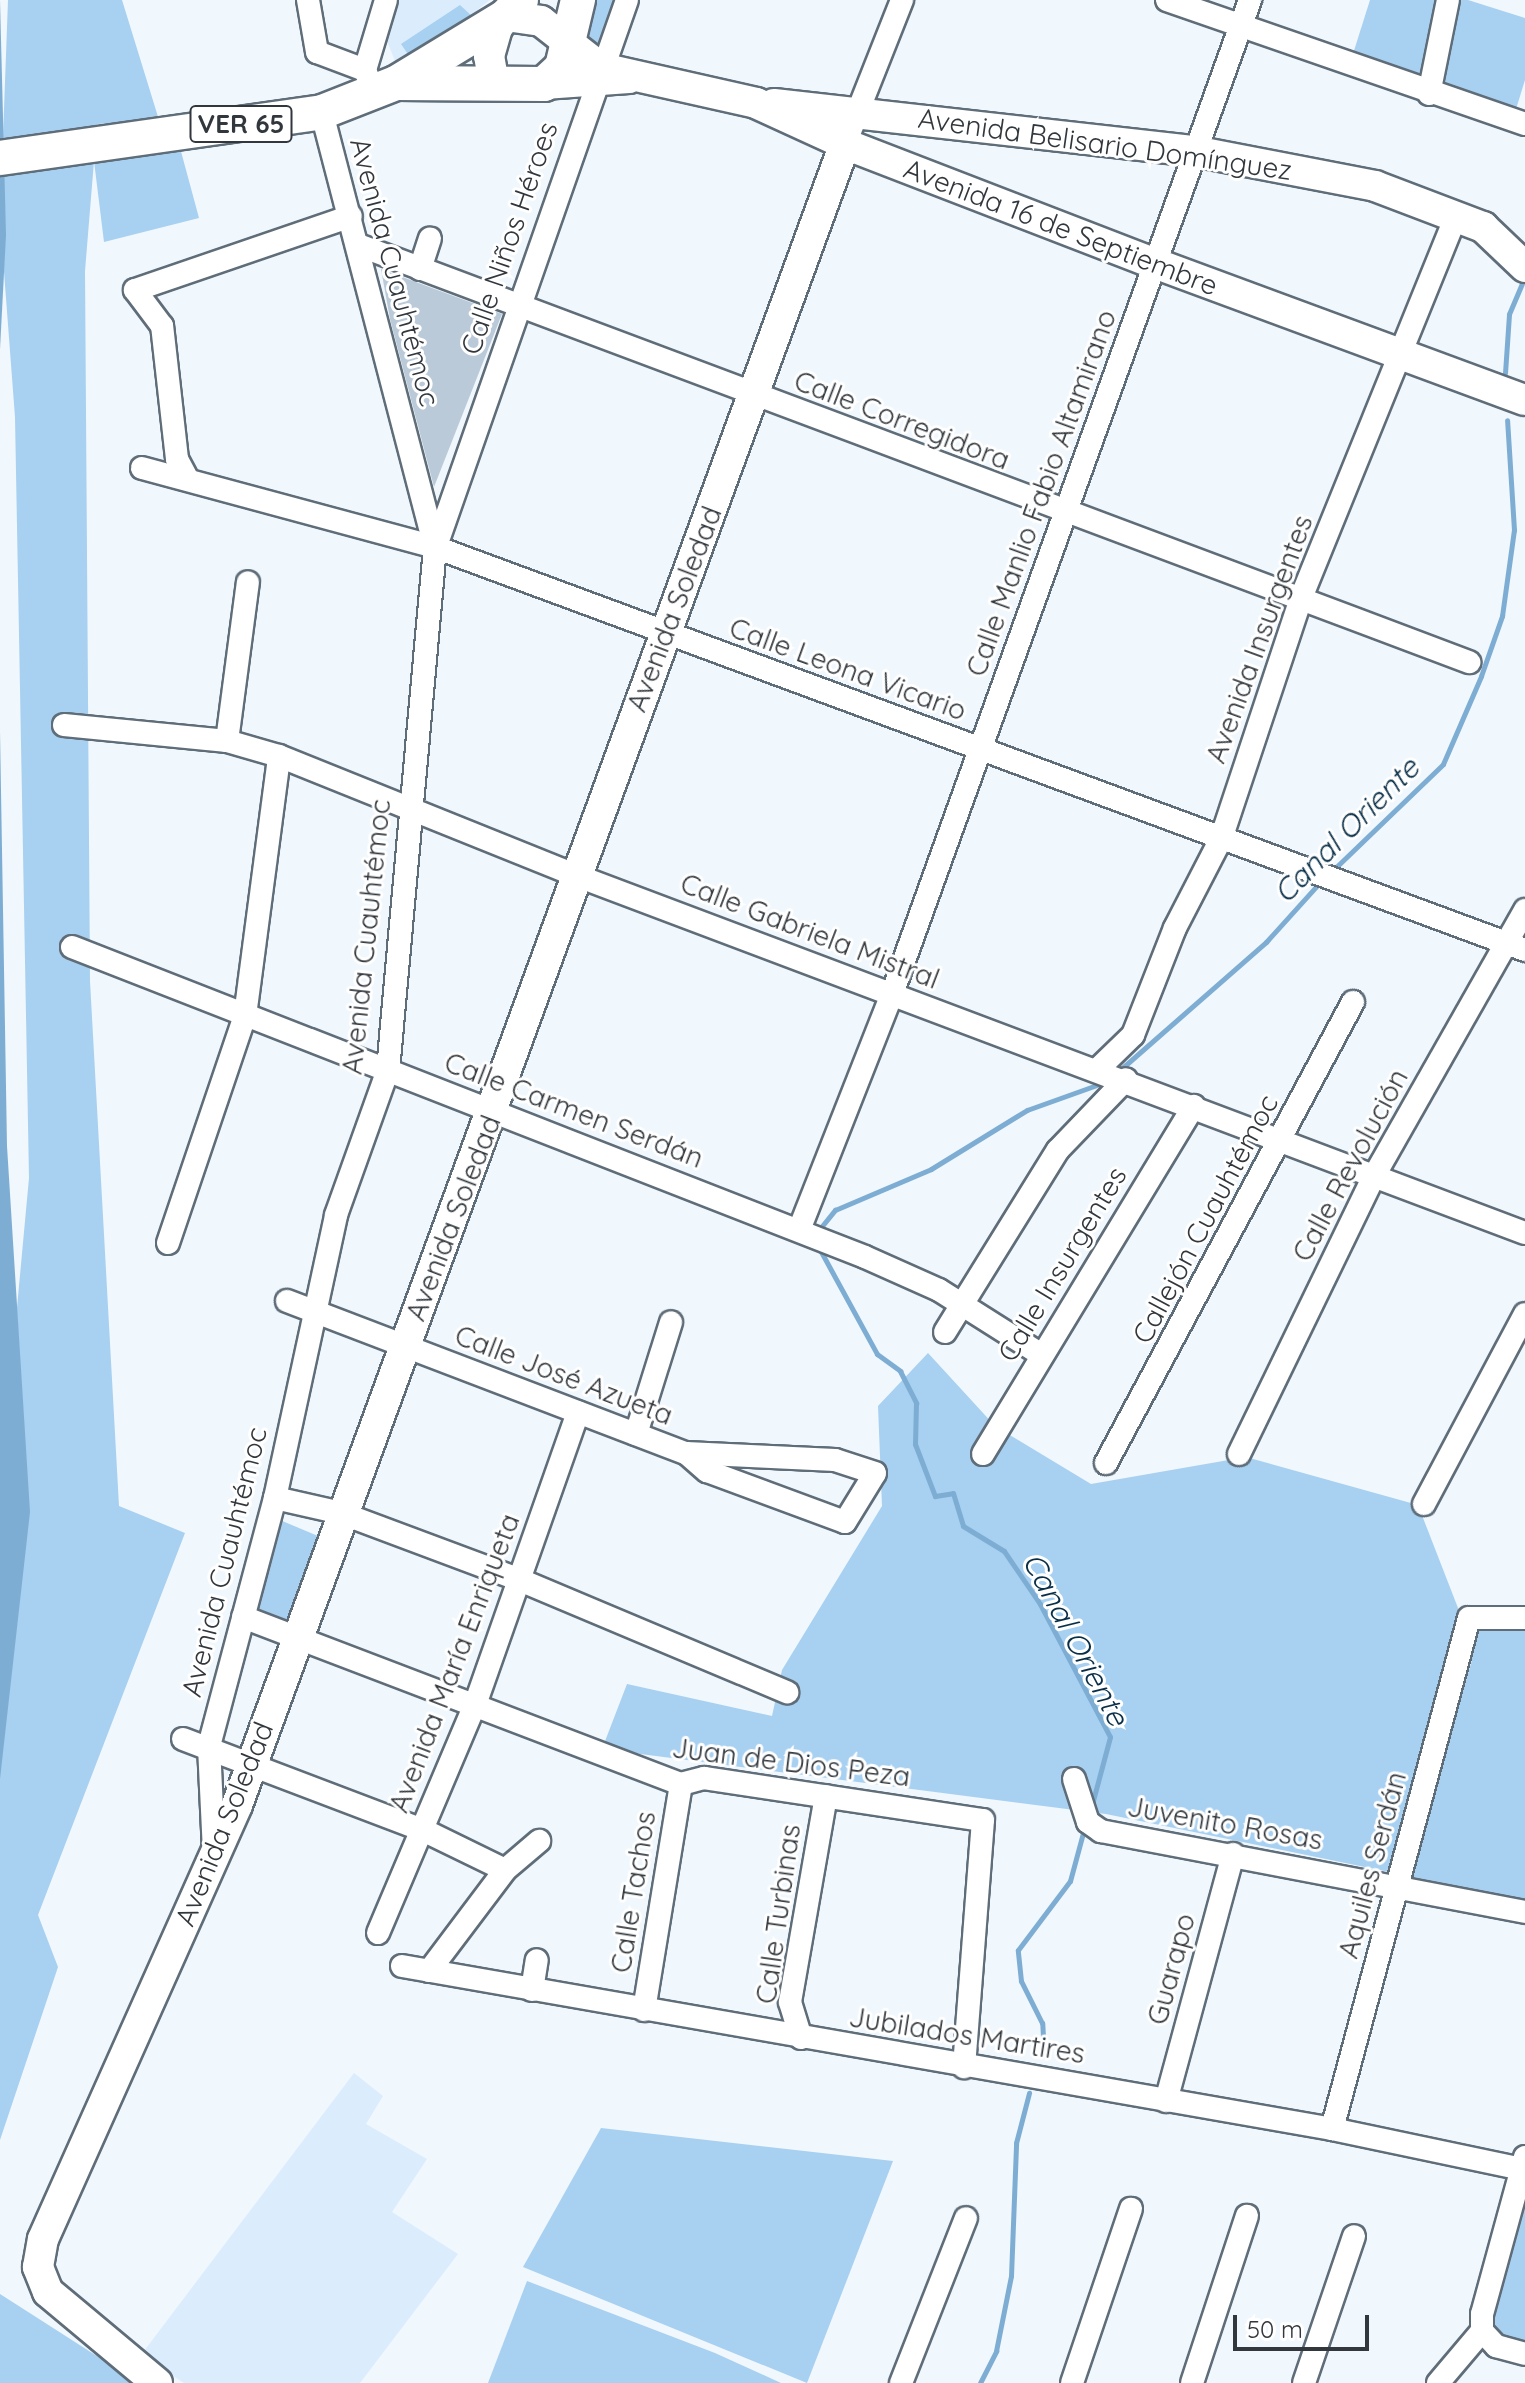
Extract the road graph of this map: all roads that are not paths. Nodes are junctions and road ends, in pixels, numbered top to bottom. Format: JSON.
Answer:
{"nodes":[{"id":1,"x":308,"y":0,"type":"edge"},
{"id":2,"x":386,"y":0,"type":"edge"},
{"id":3,"x":578,"y":0,"type":"edge"},
{"id":4,"x":627,"y":0,"type":"edge"},
{"id":5,"x":902,"y":0,"type":"edge"},
{"id":6,"x":1167,"y":0,"type":"edge"},
{"id":7,"x":1250,"y":0,"type":"edge"},
{"id":8,"x":1448,"y":0,"type":"edge"},
{"id":9,"x":513,"y":8,"type":"edge"},
{"id":10,"x":1240,"y":28,"type":"junction"},
{"id":11,"x":566,"y":44,"type":"junction"},
{"id":12,"x":598,"y":77,"type":"junction"},
{"id":13,"x":378,"y":82,"type":"junction"},
{"id":14,"x":494,"y":84,"type":"junction"},
{"id":15,"x":544,"y":84,"type":"junction"},
{"id":16,"x":1429,"y":94,"type":"junction"},
{"id":17,"x":756,"y":103,"type":"junction"},
{"id":18,"x":857,"y":109,"type":"junction"},
{"id":19,"x":322,"y":112,"type":"junction"},
{"id":20,"x":1525,"y":124,"type":"edge"},
{"id":21,"x":845,"y":144,"type":"junction"},
{"id":22,"x":1194,"y":151,"type":"junction"},
{"id":23,"x":0,"y":158,"type":"edge"},
{"id":24,"x":351,"y":216,"type":"junction"},
{"id":25,"x":1456,"y":216,"type":"junction"},
{"id":26,"x":430,"y":239,"type":"dead end"},
{"id":27,"x":361,"y":246,"type":"junction"},
{"id":28,"x":1154,"y":263,"type":"junction"},
{"id":29,"x":1525,"y":267,"type":"edge"},
{"id":30,"x":420,"y":269,"type":"junction"},
{"id":31,"x":517,"y":307,"type":"junction"},
{"id":32,"x":1401,"y":354,"type":"junction"},
{"id":33,"x":755,"y":395,"type":"junction"},
{"id":34,"x":1525,"y":400,"type":"edge"},
{"id":35,"x":142,"y":468,"type":"dead end"},
{"id":36,"x":187,"y":478,"type":"junction"},
{"id":37,"x":1066,"y":514,"type":"junction"},
{"id":38,"x":435,"y":547,"type":"junction"},
{"id":39,"x":248,"y":582,"type":"dead end"},
{"id":40,"x":1301,"y":598,"type":"junction"},
{"id":41,"x":665,"y":633,"type":"junction"},
{"id":42,"x":1469,"y":662,"type":"dead end"},
{"id":43,"x":64,"y":725,"type":"dead end"},
{"id":44,"x":227,"y":741,"type":"junction"},
{"id":45,"x":980,"y":751,"type":"junction"},
{"id":46,"x":279,"y":756,"type":"junction"},
{"id":47,"x":410,"y":809,"type":"junction"},
{"id":48,"x":1221,"y":839,"type":"junction"},
{"id":49,"x":575,"y":875,"type":"junction"},
{"id":50,"x":1525,"y":910,"type":"edge"},
{"id":51,"x":72,"y":947,"type":"dead end"},
{"id":52,"x":1516,"y":947,"type":"edge"},
{"id":53,"x":892,"y":994,"type":"junction"},
{"id":54,"x":1353,"y":1002,"type":"dead end"},
{"id":55,"x":245,"y":1016,"type":"junction"},
{"id":56,"x":1098,"y":1069,"type":"junction"},
{"id":57,"x":388,"y":1070,"type":"junction"},
{"id":58,"x":1126,"y":1079,"type":"junction"},
{"id":59,"x":1194,"y":1106,"type":"junction"},
{"id":60,"x":493,"y":1112,"type":"junction"},
{"id":61,"x":1282,"y":1142,"type":"junction"},
{"id":62,"x":1374,"y":1176,"type":"junction"},
{"id":63,"x":799,"y":1230,"type":"junction"},
{"id":64,"x":1525,"y":1233,"type":"edge"},
{"id":65,"x":168,"y":1243,"type":"dead end"},
{"id":66,"x":287,"y":1301,"type":"dead end"},
{"id":67,"x":961,"y":1304,"type":"junction"},
{"id":68,"x":311,"y":1311,"type":"junction"},
{"id":69,"x":1525,"y":1314,"type":"edge"},
{"id":70,"x":671,"y":1322,"type":"dead end"},
{"id":71,"x":945,"y":1332,"type":"dead end"},
{"id":72,"x":404,"y":1347,"type":"junction"},
{"id":73,"x":1042,"y":1355,"type":"junction"},
{"id":74,"x":578,"y":1412,"type":"junction"},
{"id":75,"x":636,"y":1434,"type":"junction"},
{"id":76,"x":686,"y":1453,"type":"junction"},
{"id":77,"x":983,"y":1454,"type":"dead end"},
{"id":78,"x":1239,"y":1454,"type":"dead end"},
{"id":79,"x":1106,"y":1463,"type":"dead end"},
{"id":80,"x":275,"y":1498,"type":"junction"},
{"id":81,"x":1424,"y":1504,"type":"dead end"},
{"id":82,"x":341,"y":1513,"type":"junction"},
{"id":83,"x":520,"y":1580,"type":"junction"},
{"id":84,"x":243,"y":1617,"type":"junction"},
{"id":85,"x":1525,"y":1618,"type":"edge"},
{"id":86,"x":297,"y":1638,"type":"junction"},
{"id":87,"x":787,"y":1692,"type":"dead end"},
{"id":88,"x":476,"y":1702,"type":"junction"},
{"id":89,"x":183,"y":1739,"type":"dead end"},
{"id":90,"x":209,"y":1746,"type":"junction"},
{"id":91,"x":251,"y":1762,"type":"junction"},
{"id":92,"x":1074,"y":1779,"type":"dead end"},
{"id":93,"x":681,"y":1784,"type":"junction"},
{"id":94,"x":826,"y":1796,"type":"junction"},
{"id":95,"x":423,"y":1830,"type":"junction"},
{"id":96,"x":539,"y":1841,"type":"dead end"},
{"id":97,"x":1233,"y":1854,"type":"junction"},
{"id":98,"x":215,"y":1857,"type":"junction"},
{"id":99,"x":505,"y":1870,"type":"junction"},
{"id":100,"x":1398,"y":1885,"type":"junction"},
{"id":101,"x":1525,"y":1912,"type":"edge"},
{"id":102,"x":378,"y":1933,"type":"dead end"},
{"id":103,"x":537,"y":1960,"type":"dead end"},
{"id":104,"x":402,"y":1966,"type":"dead end"},
{"id":105,"x":429,"y":1971,"type":"junction"},
{"id":106,"x":532,"y":1990,"type":"junction"},
{"id":107,"x":644,"y":2010,"type":"junction"},
{"id":108,"x":801,"y":2038,"type":"junction"},
{"id":109,"x":964,"y":2067,"type":"junction"},
{"id":110,"x":1166,"y":2101,"type":"junction"},
{"id":111,"x":1332,"y":2129,"type":"junction"},
{"id":112,"x":1523,"y":2163,"type":"edge"},
{"id":113,"x":1131,"y":2209,"type":"dead end"},
{"id":114,"x":1247,"y":2216,"type":"dead end"},
{"id":115,"x":966,"y":2218,"type":"dead end"},
{"id":116,"x":1354,"y":2236,"type":"dead end"},
{"id":117,"x":1482,"y":2331,"type":"junction"},
{"id":118,"x":1525,"y":2354,"type":"edge"},
{"id":119,"x":157,"y":2383,"type":"edge"},
{"id":120,"x":901,"y":2383,"type":"edge"},
{"id":121,"x":1072,"y":2383,"type":"edge"},
{"id":122,"x":1192,"y":2383,"type":"edge"},
{"id":123,"x":1304,"y":2383,"type":"edge"},
{"id":124,"x":1438,"y":2383,"type":"edge"}],
"edges":[{"from":1,"to":13,"type":"street"},
{"from":2,"to":13,"type":"street"},
{"from":3,"to":11,"type":"main road"},
{"from":4,"to":12,"type":"street","name":"Calle Niños Héroes"},
{"from":5,"to":18,"type":"street","name":"Avenida Soledad"},
{"from":6,"to":10,"type":"street"},
{"from":7,"to":10,"type":"street","name":"Calle Manlio Fabio Altamirano"},
{"from":8,"to":16,"type":"street"},
{"from":9,"to":11,"type":"main road"},
{"from":9,"to":13,"type":"main road","number":"VER 65"},
{"from":9,"to":14,"type":"main road"},
{"from":10,"to":16,"type":"street"},
{"from":10,"to":22,"type":"street","name":"Calle Manlio Fabio Altamirano"},
{"from":11,"to":12,"type":"main road","name":"Avenida 16 de Septiembre"},
{"from":11,"to":15,"type":"main road"},
{"from":12,"to":15,"type":"main road","name":"Avenida 16 de Septiembre"},
{"from":12,"to":17,"type":"main road","name":"Avenida 16 de Septiembre"},
{"from":12,"to":31,"type":"street","name":"Calle Niños Héroes"},
{"from":13,"to":14,"type":"main road","name":"Avenida 16 de Septiembre"},
{"from":13,"to":19,"type":"main road","number":"VER 65"},
{"from":14,"to":15,"type":"main road","name":"Avenida 16 de Septiembre"},
{"from":16,"to":20,"type":"street"},
{"from":17,"to":18,"type":"main road","name":"Avenida Belisario Domínguez"},
{"from":17,"to":21,"type":"main road","name":"Avenida 16 de Septiembre"},
{"from":18,"to":21,"type":"street","name":"Avenida Soledad"},
{"from":18,"to":22,"type":"main road","name":"Avenida Belisario Domínguez"},
{"from":19,"to":23,"type":"main road","number":"VER 65"},
{"from":19,"to":24,"type":"street","name":"Avenida Cuauhtémoc"},
{"from":21,"to":28,"type":"main road","name":"Avenida 16 de Septiembre"},
{"from":21,"to":33,"type":"main road","name":"Avenida Soledad"},
{"from":22,"to":25,"type":"main road","name":"Avenida Belisario Domínguez"},
{"from":22,"to":28,"type":"street","name":"Calle Manlio Fabio Altamirano"},
{"from":24,"to":27,"type":"street","name":"Avenida Cuauhtémoc"},
{"from":24,"to":36,"type":"street"},
{"from":25,"to":29,"type":"main road","name":"Avenida Belisario Domínguez"},
{"from":25,"to":32,"type":"street","name":"Avenida Insurgentes"},
{"from":26,"to":30,"type":"street"},
{"from":27,"to":30,"type":"street","name":"Calle Corregidora"},
{"from":27,"to":38,"type":"street","name":"Avenida Cuauhtémoc"},
{"from":28,"to":32,"type":"main road","name":"Avenida 16 de Septiembre"},
{"from":28,"to":37,"type":"street","name":"Calle Manlio Fabio Altamirano"},
{"from":30,"to":31,"type":"street","name":"Calle Corregidora"},
{"from":31,"to":33,"type":"street","name":"Calle Corregidora"},
{"from":31,"to":38,"type":"street","name":"Calle Niños Héroes"},
{"from":32,"to":34,"type":"main road","name":"Avenida 16 de Septiembre"},
{"from":32,"to":40,"type":"street","name":"Avenida Insurgentes"},
{"from":33,"to":37,"type":"street","name":"Calle Corregidora"},
{"from":33,"to":41,"type":"main road","name":"Avenida Soledad"},
{"from":35,"to":36,"type":"street","name":"Calle Leona Vicario"},
{"from":36,"to":38,"type":"street","name":"Calle Leona Vicario"},
{"from":37,"to":40,"type":"street","name":"Calle Corregidora"},
{"from":37,"to":45,"type":"street","name":"Calle Manlio Fabio Altamirano"},
{"from":38,"to":41,"type":"street","name":"Calle Leona Vicario"},
{"from":38,"to":47,"type":"street","name":"Avenida Cuauhtémoc"},
{"from":39,"to":44,"type":"street"},
{"from":40,"to":42,"type":"street","name":"Calle Corregidora"},
{"from":40,"to":48,"type":"street","name":"Avenida Insurgentes"},
{"from":41,"to":45,"type":"street","name":"Calle Leona Vicario"},
{"from":41,"to":49,"type":"main road","name":"Avenida Soledad"},
{"from":43,"to":44,"type":"street","name":"Calle Gabriela Mistral"},
{"from":44,"to":46,"type":"street","name":"Calle Gabriela Mistral"},
{"from":45,"to":48,"type":"street","name":"Calle Leona Vicario"},
{"from":45,"to":53,"type":"street","name":"Calle Manlio Fabio Altamirano"},
{"from":46,"to":47,"type":"street","name":"Calle Gabriela Mistral"},
{"from":46,"to":55,"type":"street"},
{"from":47,"to":49,"type":"street","name":"Calle Gabriela Mistral"},
{"from":47,"to":57,"type":"street","name":"Avenida Cuauhtémoc"},
{"from":48,"to":52,"type":"street","name":"Calle Leona Vicario"},
{"from":48,"to":56,"type":"street","name":"Avenida Insurgentes"},
{"from":49,"to":53,"type":"street","name":"Calle Gabriela Mistral"},
{"from":49,"to":60,"type":"main road","name":"Avenida Soledad"},
{"from":50,"to":52,"type":"street","name":"Calle Revolución"},
{"from":51,"to":55,"type":"street","name":"Calle Carmen Serdán"},
{"from":52,"to":62,"type":"street","name":"Calle Revolución"},
{"from":53,"to":56,"type":"street","name":"Calle Gabriela Mistral"},
{"from":53,"to":63,"type":"street","name":"Calle Manlio Fabio Altamirano"},
{"from":54,"to":61,"type":"street","name":"Callejón Cuauhtémoc"},
{"from":55,"to":57,"type":"street","name":"Calle Carmen Serdán"},
{"from":55,"to":65,"type":"street"},
{"from":56,"to":58,"type":"street","name":"Calle Gabriela Mistral"},
{"from":57,"to":60,"type":"street","name":"Calle Carmen Serdán"},
{"from":57,"to":68,"type":"street","name":"Avenida Cuauhtémoc"},
{"from":58,"to":59,"type":"street","name":"Calle Gabriela Mistral"},
{"from":58,"to":67,"type":"street"},
{"from":59,"to":61,"type":"street","name":"Calle Gabriela Mistral"},
{"from":59,"to":73,"type":"street","name":"Calle Insurgentes"},
{"from":60,"to":63,"type":"street","name":"Calle Carmen Serdán"},
{"from":60,"to":72,"type":"main road","name":"Avenida Soledad"},
{"from":61,"to":62,"type":"street","name":"Calle Gabriela Mistral"},
{"from":61,"to":79,"type":"street","name":"Callejón Cuauhtémoc"},
{"from":62,"to":64,"type":"street","name":"Calle Gabriela Mistral"},
{"from":62,"to":78,"type":"street","name":"Calle Revolución"},
{"from":63,"to":67,"type":"street","name":"Calle Carmen Serdán"},
{"from":66,"to":68,"type":"street","name":"Calle José Azueta"},
{"from":67,"to":71,"type":"street"},
{"from":67,"to":73,"type":"street","name":"Calle Carmen Serdán"},
{"from":68,"to":72,"type":"street","name":"Calle José Azueta"},
{"from":68,"to":80,"type":"street","name":"Avenida Cuauhtémoc"},
{"from":69,"to":81,"type":"street"},
{"from":70,"to":75,"type":"street"},
{"from":72,"to":74,"type":"street","name":"Calle José Azueta"},
{"from":72,"to":82,"type":"main road","name":"Avenida Soledad"},
{"from":73,"to":77,"type":"street","name":"Calle Insurgentes"},
{"from":74,"to":75,"type":"street","name":"Calle José Azueta"},
{"from":74,"to":83,"type":"street","name":"Avenida María Enriqueta"},
{"from":75,"to":76,"type":"street","name":"Calle José Azueta"},
{"from":76,"to":76,"type":"street","name":"Calle José Azueta"},
{"from":80,"to":82,"type":"street"},
{"from":80,"to":84,"type":"street","name":"Avenida Cuauhtémoc"},
{"from":82,"to":83,"type":"street"},
{"from":82,"to":86,"type":"main road","name":"Avenida Soledad"},
{"from":83,"to":87,"type":"street"},
{"from":83,"to":88,"type":"street","name":"Avenida María Enriqueta"},
{"from":84,"to":86,"type":"street","name":"Juan de Dios Peza"},
{"from":84,"to":90,"type":"street","name":"Avenida Cuauhtémoc"},
{"from":85,"to":100,"type":"street","name":"Aquiles Serdán"},
{"from":86,"to":88,"type":"street","name":"Juan de Dios Peza"},
{"from":86,"to":91,"type":"main road","name":"Avenida Soledad"},
{"from":88,"to":93,"type":"street","name":"Juan de Dios Peza"},
{"from":88,"to":95,"type":"street","name":"Avenida María Enriqueta"},
{"from":89,"to":90,"type":"street"},
{"from":90,"to":91,"type":"street"},
{"from":90,"to":98,"type":"street","name":"Avenida Cuauhtémoc"},
{"from":91,"to":95,"type":"street"},
{"from":91,"to":98,"type":"main road","name":"Avenida Soledad"},
{"from":92,"to":97,"type":"street","name":"Juvenito Rosas"},
{"from":93,"to":94,"type":"street","name":"Juan de Dios Peza"},
{"from":93,"to":107,"type":"street","name":"Calle Tachos"},
{"from":94,"to":108,"type":"street","name":"Calle Turbinas"},
{"from":94,"to":109,"type":"street","name":"Juan de Dios Peza"},
{"from":95,"to":99,"type":"street"},
{"from":95,"to":102,"type":"street","name":"Avenida María Enriqueta"},
{"from":96,"to":99,"type":"street"},
{"from":97,"to":100,"type":"street","name":"Juvenito Rosas"},
{"from":97,"to":110,"type":"street","name":"Guarapo"},
{"from":98,"to":119,"type":"main road","name":"Avenida Soledad"},
{"from":99,"to":105,"type":"street"},
{"from":100,"to":101,"type":"street","name":"Juvenito Rosas"},
{"from":100,"to":111,"type":"street","name":"Aquiles Serdán"},
{"from":103,"to":106,"type":"street"},
{"from":104,"to":105,"type":"street","name":"Jubilados Martires"},
{"from":105,"to":106,"type":"street","name":"Jubilados Martires"},
{"from":106,"to":107,"type":"street","name":"Jubilados Martires"},
{"from":107,"to":108,"type":"street","name":"Jubilados Martires"},
{"from":108,"to":109,"type":"street","name":"Jubilados Martires"},
{"from":109,"to":110,"type":"street","name":"Jubilados Martires"},
{"from":110,"to":111,"type":"street","name":"Jubilados Martires"},
{"from":111,"to":112,"type":"street","name":"Jubilados Martires"},
{"from":112,"to":117,"type":"street"},
{"from":113,"to":121,"type":"street"},
{"from":114,"to":122,"type":"street"},
{"from":115,"to":120,"type":"street"},
{"from":116,"to":123,"type":"street"},
{"from":117,"to":118,"type":"street"},
{"from":117,"to":124,"type":"street"}]}
